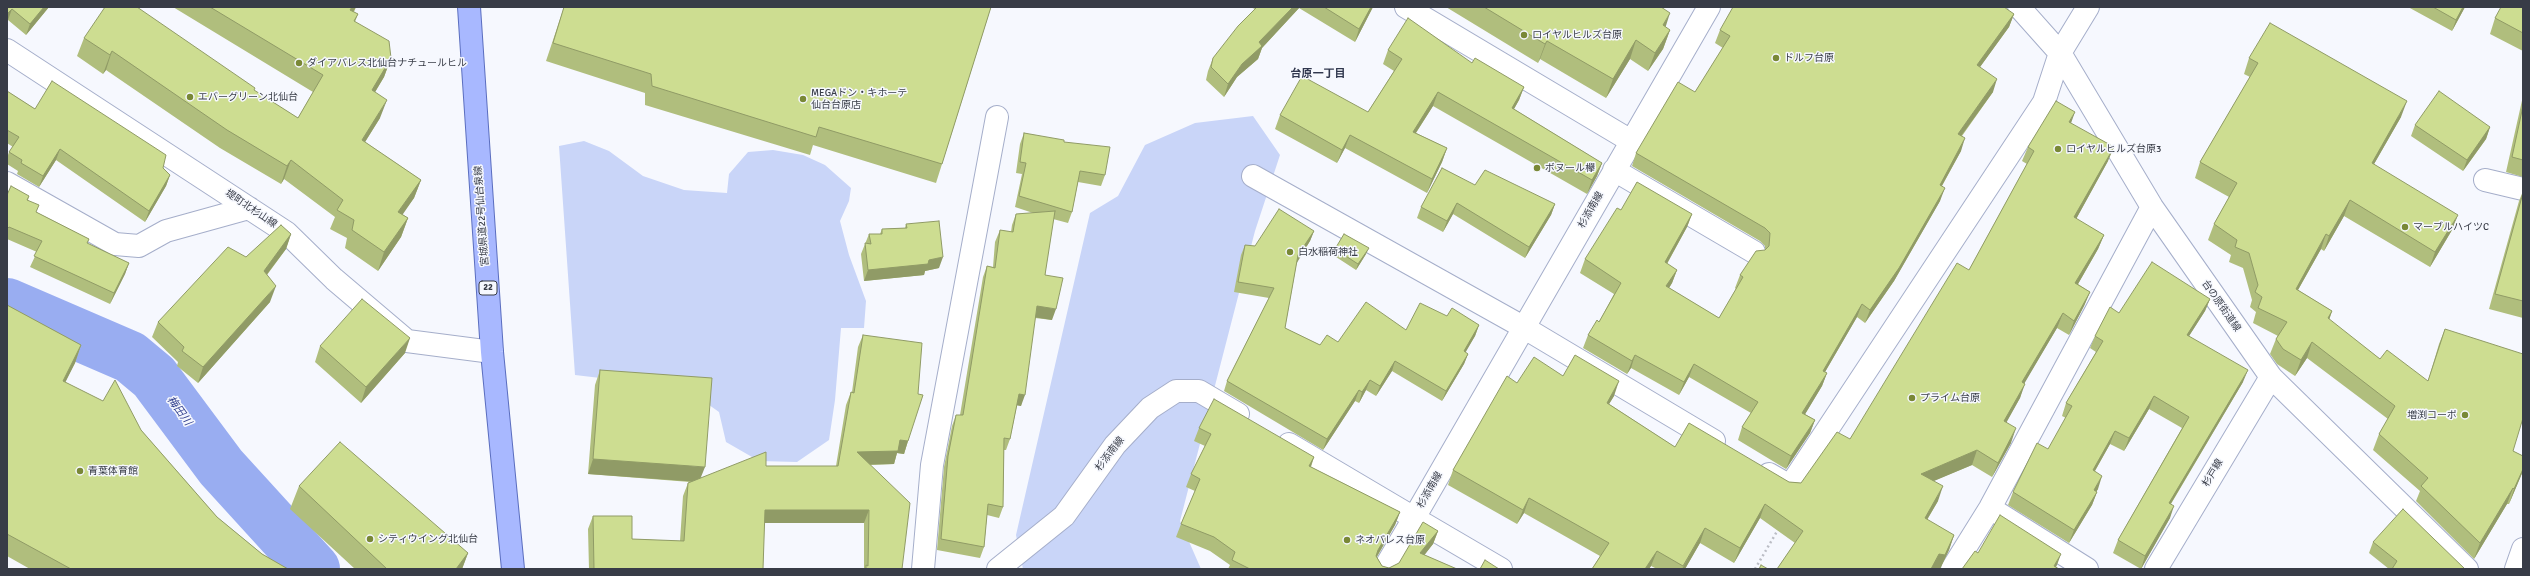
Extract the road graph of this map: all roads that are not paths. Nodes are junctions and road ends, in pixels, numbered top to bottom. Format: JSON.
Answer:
{"nodes":[{"id":1,"x":469,"y":7,"type":"edge"},
{"id":2,"x":1406,"y":7,"type":"edge"},
{"id":3,"x":1709,"y":7,"type":"edge"},
{"id":4,"x":2019,"y":7,"type":"edge"},
{"id":5,"x":2088,"y":7,"type":"edge"},
{"id":6,"x":7,"y":50,"type":"edge"},
{"id":7,"x":2060,"y":53,"type":"junction"},
{"id":8,"x":997,"y":117,"type":"dead end"},
{"id":9,"x":1631,"y":141,"type":"junction"},
{"id":10,"x":1614,"y":170,"type":"junction"},
{"id":11,"x":1253,"y":176,"type":"dead end"},
{"id":12,"x":2485,"y":180,"type":"dead end"},
{"id":13,"x":7,"y":183,"type":"edge"},
{"id":14,"x":2523,"y":189,"type":"edge"},
{"id":15,"x":2152,"y":207,"type":"junction"},
{"id":16,"x":250,"y":208,"type":"junction"},
{"id":17,"x":1754,"y":252,"type":"edge"},
{"id":18,"x":1523,"y":327,"type":"junction"},
{"id":19,"x":492,"y":352,"type":"junction"},
{"id":20,"x":2270,"y":377,"type":"junction"},
{"id":21,"x":1252,"y":423,"type":"edge"},
{"id":22,"x":1273,"y":434,"type":"edge"},
{"id":23,"x":1729,"y":450,"type":"edge"},
{"id":24,"x":1749,"y":462,"type":"edge"},
{"id":25,"x":1990,"y":508,"type":"junction"},
{"id":26,"x":1414,"y":518,"type":"junction"},
{"id":27,"x":2523,"y":549,"type":"edge"},
{"id":28,"x":513,"y":569,"type":"edge"},
{"id":29,"x":923,"y":569,"type":"edge"},
{"id":30,"x":998,"y":569,"type":"edge"},
{"id":31,"x":1384,"y":569,"type":"edge"},
{"id":32,"x":1501,"y":569,"type":"edge"},
{"id":33,"x":1952,"y":569,"type":"edge"},
{"id":34,"x":2087,"y":569,"type":"edge"},
{"id":35,"x":2156,"y":569,"type":"edge"},
{"id":36,"x":2467,"y":569,"type":"edge"},
{"id":37,"x":2516,"y":569,"type":"edge"}],
"edges":[{"from":1,"to":19,"type":"main road","name":"宮城県道22号仙台泉線","number":"22"},
{"from":2,"to":9,"type":"street"},
{"from":3,"to":9,"type":"street","name":"杉添南線"},
{"from":4,"to":7,"type":"street","name":"台の原街道線"},
{"from":5,"to":7,"type":"street"},
{"from":6,"to":16,"type":"street","name":"堤町北杉山線"},
{"from":7,"to":15,"type":"street","name":"台の原街道線"},
{"from":7,"to":24,"type":"street"},
{"from":8,"to":29,"type":"street"},
{"from":9,"to":10,"type":"street","name":"杉添南線"},
{"from":10,"to":17,"type":"street"},
{"from":10,"to":18,"type":"street","name":"杉添南線"},
{"from":11,"to":18,"type":"street"},
{"from":12,"to":14,"type":"street"},
{"from":13,"to":16,"type":"street"},
{"from":15,"to":20,"type":"street","name":"台の原街道線"},
{"from":15,"to":25,"type":"street"},
{"from":16,"to":19,"type":"street","name":"堤町北杉山線"},
{"from":18,"to":23,"type":"street"},
{"from":18,"to":26,"type":"street","name":"杉添南線"},
{"from":19,"to":28,"type":"main road","name":"宮城県道22号仙台泉線","number":"22"},
{"from":20,"to":35,"type":"street","name":"杉戸線"},
{"from":20,"to":36,"type":"street","name":"台の原街道線"},
{"from":21,"to":30,"type":"street","name":"杉添南線"},
{"from":22,"to":26,"type":"street","name":"杉添南線"},
{"from":25,"to":33,"type":"street"},
{"from":25,"to":34,"type":"street"},
{"from":26,"to":31,"type":"street"},
{"from":26,"to":32,"type":"street"},
{"from":27,"to":37,"type":"street"}]}
